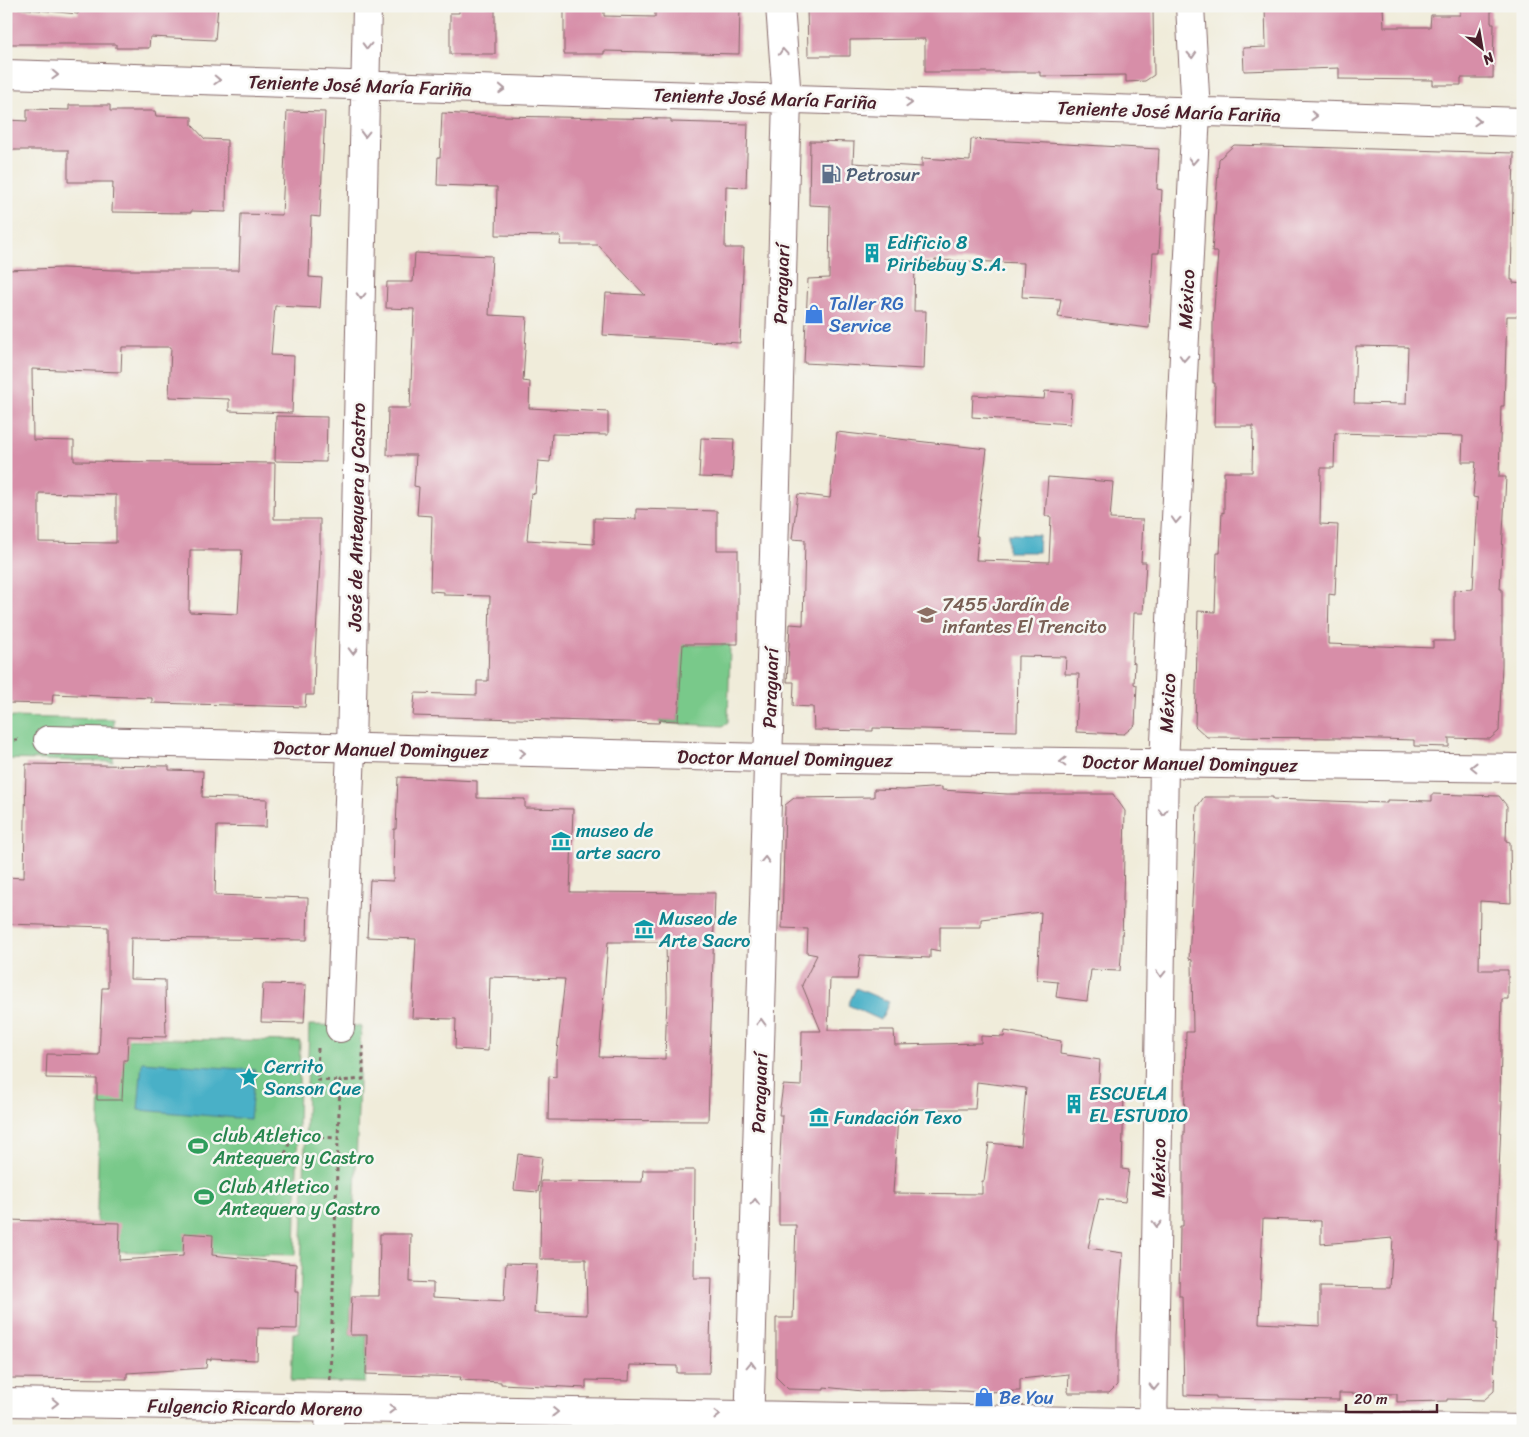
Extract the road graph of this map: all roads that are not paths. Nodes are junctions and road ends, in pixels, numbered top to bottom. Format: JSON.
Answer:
{"nodes":[{"id":1,"x":367,"y":6,"type":"edge"},
{"id":2,"x":780,"y":6,"type":"edge"},
{"id":3,"x":1190,"y":6,"type":"edge"},
{"id":4,"x":6,"y":74,"type":"edge"},
{"id":5,"x":366,"y":85,"type":"junction"},
{"id":6,"x":786,"y":98,"type":"junction"},
{"id":7,"x":1196,"y":112,"type":"junction"},
{"id":8,"x":1523,"y":122,"type":"edge"},
{"id":9,"x":48,"y":740,"type":"dead end"},
{"id":10,"x":351,"y":749,"type":"junction"},
{"id":11,"x":768,"y":758,"type":"junction"},
{"id":12,"x":1164,"y":763,"type":"junction"},
{"id":13,"x":1523,"y":768,"type":"edge"},
{"id":14,"x":340,"y":1028,"type":"road end"},
{"id":15,"x":6,"y":1402,"type":"edge"},
{"id":16,"x":329,"y":1419,"type":"edge"},
{"id":17,"x":749,"y":1423,"type":"edge"},
{"id":18,"x":1153,"y":1427,"type":"edge"},
{"id":19,"x":1523,"y":1429,"type":"edge"}],
"edges":[{"from":1,"to":5,"type":"street","name":"José de Antequera y Castro","one_way":true},
{"from":6,"to":2,"type":"street","name":"Paraguarí","one_way":true},
{"from":3,"to":7,"type":"street","name":"México","one_way":true},
{"from":4,"to":5,"type":"street","name":"Teniente José María Fariña","one_way":true},
{"from":5,"to":6,"type":"street","name":"Teniente José María Fariña","one_way":true},
{"from":5,"to":10,"type":"street","name":"José de Antequera y Castro","one_way":true},
{"from":6,"to":7,"type":"street","name":"Teniente José María Fariña","one_way":true},
{"from":6,"to":11,"type":"street","name":"Paraguarí"},
{"from":7,"to":8,"type":"street","name":"Teniente José María Fariña","one_way":true},
{"from":7,"to":12,"type":"street","name":"México","one_way":true},
{"from":9,"to":10,"type":"street","name":"Doctor Manuel Dominguez"},
{"from":10,"to":11,"type":"street","name":"Doctor Manuel Dominguez","one_way":true},
{"from":10,"to":14,"type":"street","name":"José de Antequera y Castro"},
{"from":12,"to":11,"type":"street","name":"Doctor Manuel Dominguez","one_way":true},
{"from":17,"to":11,"type":"street","name":"Paraguarí","one_way":true},
{"from":13,"to":12,"type":"street","name":"Doctor Manuel Dominguez","one_way":true},
{"from":12,"to":18,"type":"street","name":"México","one_way":true},
{"from":15,"to":16,"type":"street","name":"Fulgencio Ricardo Moreno","one_way":true},
{"from":16,"to":17,"type":"street","name":"Fulgencio Ricardo Moreno","one_way":true},
{"from":17,"to":18,"type":"street","name":"Fulgencio Ricardo Moreno"},
{"from":18,"to":19,"type":"street","name":"Fulgencio Ricardo Moreno"}]}
